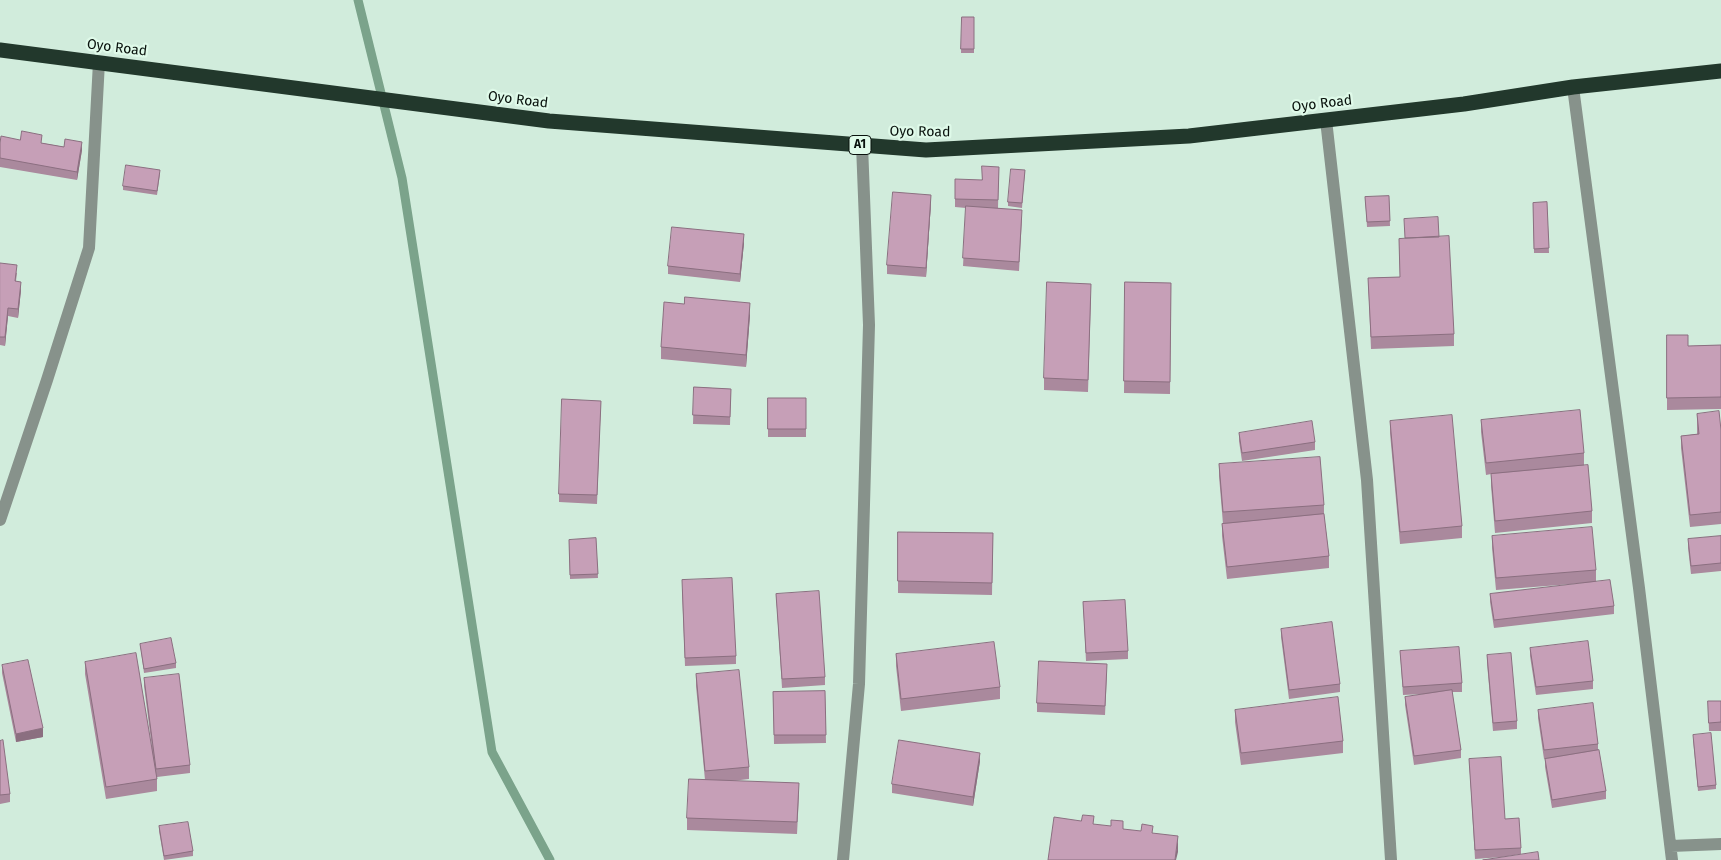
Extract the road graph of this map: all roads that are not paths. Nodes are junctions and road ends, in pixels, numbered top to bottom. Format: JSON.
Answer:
{"nodes":[{"id":1,"x":0,"y":50,"type":"edge"},
{"id":2,"x":99,"y":62,"type":"junction"},
{"id":3,"x":1721,"y":70,"type":"edge"},
{"id":4,"x":1572,"y":87,"type":"junction"},
{"id":5,"x":1326,"y":120,"type":"junction"},
{"id":6,"x":862,"y":145,"type":"junction"},
{"id":7,"x":0,"y":520,"type":"edge"},
{"id":8,"x":1721,"y":844,"type":"edge"},
{"id":9,"x":1671,"y":846,"type":"junction"},
{"id":10,"x":843,"y":860,"type":"edge"},
{"id":11,"x":1392,"y":860,"type":"edge"},
{"id":12,"x":1672,"y":860,"type":"edge"}],
"edges":[{"from":1,"to":2,"type":"highway","name":"Oyo Road","number":"A1"},
{"from":2,"to":6,"type":"highway","name":"Oyo Road","number":"A1"},
{"from":2,"to":7,"type":"street"},
{"from":3,"to":4,"type":"highway","name":"Oyo Road","number":"A1"},
{"from":4,"to":5,"type":"highway","name":"Oyo Road","number":"A1"},
{"from":4,"to":9,"type":"street"},
{"from":5,"to":6,"type":"highway","name":"Oyo Road","number":"A1"},
{"from":5,"to":11,"type":"street"},
{"from":6,"to":10,"type":"street"},
{"from":8,"to":9,"type":"street"},
{"from":9,"to":12,"type":"street"}]}
